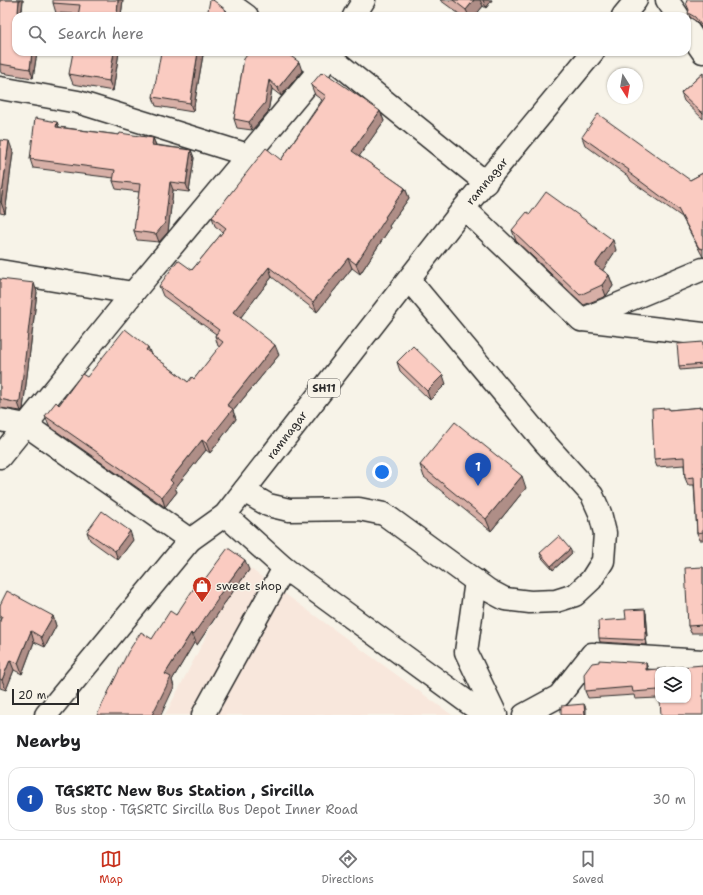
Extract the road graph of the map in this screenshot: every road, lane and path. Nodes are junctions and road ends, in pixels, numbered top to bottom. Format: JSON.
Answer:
{"nodes":[{"id":1,"x":225,"y":0,"type":"edge"},
{"id":2,"x":364,"y":0,"type":"edge"},
{"id":3,"x":636,"y":0,"type":"edge"},
{"id":4,"x":667,"y":0,"type":"edge"},
{"id":5,"x":242,"y":12,"type":"edge"},
{"id":6,"x":356,"y":12,"type":"edge"},
{"id":7,"x":626,"y":12,"type":"edge"},
{"id":8,"x":675,"y":12,"type":"edge"},
{"id":9,"x":691,"y":35,"type":"edge"},
{"id":10,"x":703,"y":52,"type":"edge"},
{"id":11,"x":314,"y":56,"type":"edge"},
{"id":12,"x":591,"y":56,"type":"edge"},
{"id":13,"x":327,"y":59,"type":"edge"},
{"id":14,"x":0,"y":88,"type":"edge"},
{"id":15,"x":248,"y":155,"type":"junction"},
{"id":16,"x":486,"y":182,"type":"junction"},
{"id":17,"x":464,"y":208,"type":"junction"},
{"id":18,"x":703,"y":269,"type":"edge"},
{"id":19,"x":0,"y":271,"type":"edge"},
{"id":20,"x":409,"y":280,"type":"junction"},
{"id":21,"x":133,"y":293,"type":"junction"},
{"id":22,"x":581,"y":320,"type":"junction"},
{"id":23,"x":703,"y":334,"type":"edge"},
{"id":24,"x":0,"y":420,"type":"edge"},
{"id":25,"x":26,"y":425,"type":"junction"},
{"id":26,"x":0,"y":458,"type":"edge"},
{"id":27,"x":244,"y":491,"type":"junction"},
{"id":28,"x":225,"y":515,"type":"junction"},
{"id":29,"x":190,"y":540,"type":"junction"},
{"id":30,"x":284,"y":568,"type":"junction"},
{"id":31,"x":476,"y":581,"type":"junction"},
{"id":32,"x":703,"y":661,"type":"edge"},
{"id":33,"x":46,"y":715,"type":"edge"},
{"id":34,"x":203,"y":715,"type":"edge"},
{"id":35,"x":485,"y":715,"type":"edge"},
{"id":36,"x":496,"y":715,"type":"edge"},
{"id":37,"x":524,"y":715,"type":"edge"}],
"edges":[{"from":1,"to":5,"type":"street"},
{"from":2,"to":6,"type":"street"},
{"from":3,"to":7,"type":"street"},
{"from":4,"to":8,"type":"street"},
{"from":9,"to":10,"type":"street"},
{"from":11,"to":13,"type":"street"},
{"from":12,"to":16,"type":"street","name":"ramnagar","number":"SH11"},
{"from":13,"to":15,"type":"street"},
{"from":13,"to":16,"type":"street"},
{"from":14,"to":15,"type":"street"},
{"from":15,"to":21,"type":"street"},
{"from":16,"to":17,"type":"street","name":"ramnagar","number":"SH11"},
{"from":17,"to":20,"type":"street","name":"ramnagar","number":"SH11"},
{"from":17,"to":22,"type":"street"},
{"from":18,"to":22,"type":"street"},
{"from":19,"to":21,"type":"street"},
{"from":20,"to":27,"type":"street","name":"ramnagar","number":"SH11"},
{"from":20,"to":31,"type":"street"},
{"from":21,"to":25,"type":"street"},
{"from":22,"to":23,"type":"street"},
{"from":24,"to":25,"type":"street"},
{"from":25,"to":26,"type":"street"},
{"from":25,"to":29,"type":"street"},
{"from":27,"to":28,"type":"street","name":"ramnagar","number":"SH11"},
{"from":27,"to":31,"type":"street"},
{"from":28,"to":29,"type":"street","name":"ramnagar","number":"SH11"},
{"from":28,"to":30,"type":"street"},
{"from":29,"to":33,"type":"street","name":"ramnagar","number":"SH11"},
{"from":30,"to":34,"type":"street"},
{"from":30,"to":35,"type":"street"},
{"from":31,"to":36,"type":"street"},
{"from":32,"to":37,"type":"street"}]}
